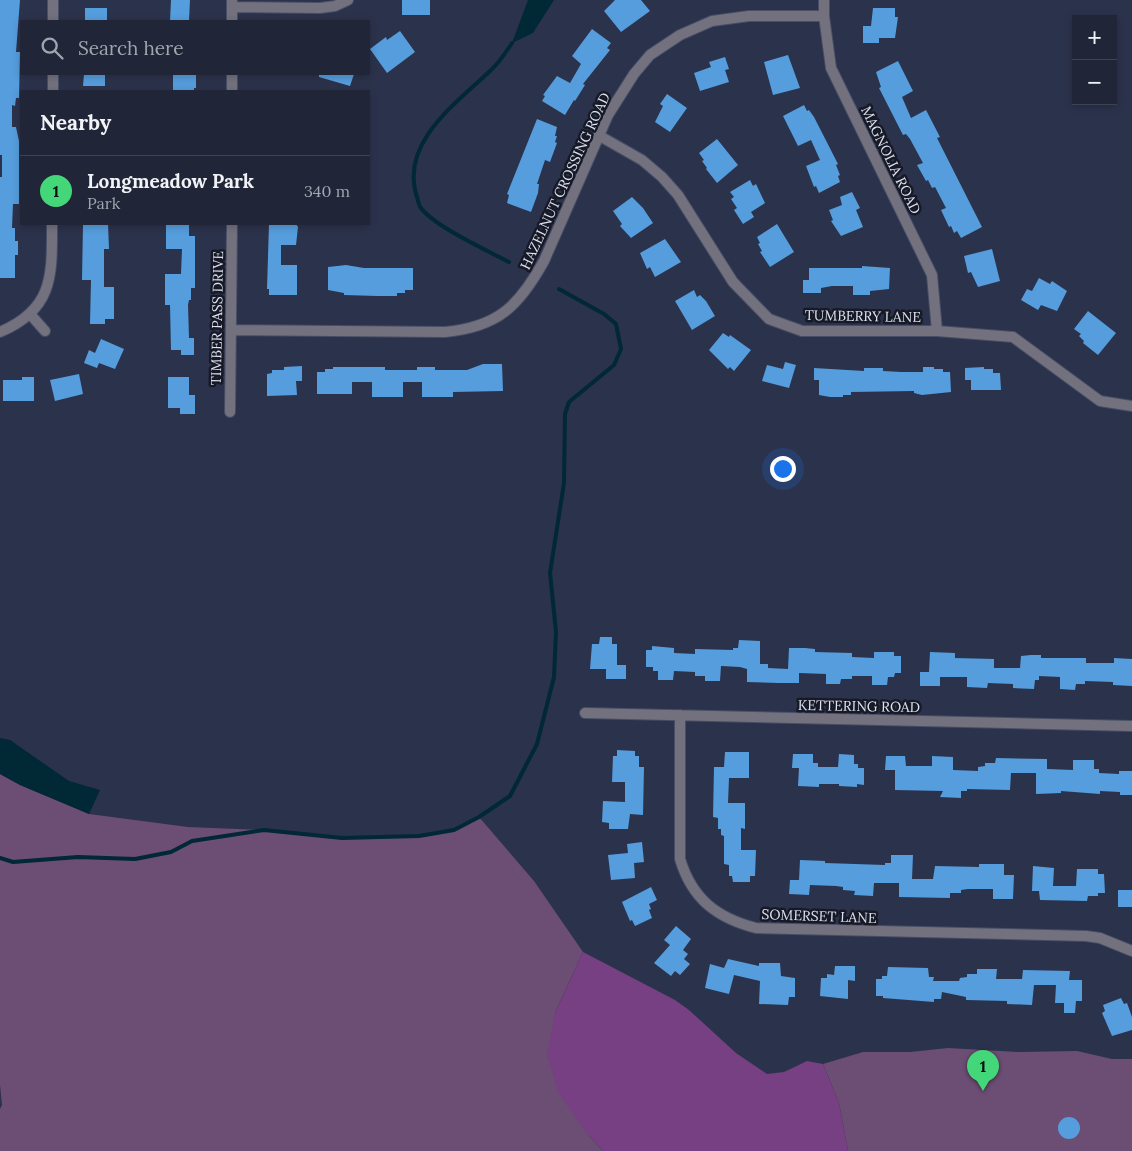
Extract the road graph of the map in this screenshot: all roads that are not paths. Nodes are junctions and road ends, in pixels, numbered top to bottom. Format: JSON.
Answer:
{"nodes":[{"id":1,"x":53,"y":0,"type":"edge"},
{"id":2,"x":348,"y":0,"type":"edge"},
{"id":3,"x":824,"y":0,"type":"edge"},
{"id":4,"x":232,"y":3,"type":"edge"},
{"id":5,"x":824,"y":16,"type":"junction"},
{"id":6,"x":53,"y":20,"type":"edge"},
{"id":7,"x":232,"y":20,"type":"edge"},
{"id":8,"x":53,"y":75,"type":"edge"},
{"id":9,"x":232,"y":75,"type":"edge"},
{"id":10,"x":53,"y":90,"type":"edge"},
{"id":11,"x":232,"y":90,"type":"edge"},
{"id":12,"x":598,"y":135,"type":"junction"},
{"id":13,"x":52,"y":225,"type":"edge"},
{"id":14,"x":232,"y":225,"type":"edge"},
{"id":15,"x":30,"y":314,"type":"junction"},
{"id":16,"x":231,"y":330,"type":"junction"},
{"id":17,"x":937,"y":331,"type":"junction"},
{"id":18,"x":0,"y":332,"type":"edge"},
{"id":19,"x":45,"y":332,"type":"dead end"},
{"id":20,"x":1132,"y":406,"type":"edge"},
{"id":21,"x":230,"y":412,"type":"dead end"},
{"id":22,"x":585,"y":714,"type":"dead end"},
{"id":23,"x":680,"y":715,"type":"junction"},
{"id":24,"x":1132,"y":726,"type":"edge"},
{"id":25,"x":1132,"y":951,"type":"edge"}],
"edges":[{"from":1,"to":6,"type":"street"},
{"from":2,"to":4,"type":"street"},
{"from":3,"to":5,"type":"street","name":"MAGNOLIA ROAD"},
{"from":4,"to":7,"type":"street"},
{"from":5,"to":12,"type":"street","name":"HAZELNUT CROSSING ROAD"},
{"from":5,"to":17,"type":"street","name":"MAGNOLIA ROAD"},
{"from":8,"to":10,"type":"street"},
{"from":9,"to":11,"type":"street"},
{"from":12,"to":16,"type":"street","name":"HAZELNUT CROSSING ROAD"},
{"from":12,"to":17,"type":"street","name":"TUMBERRY LANE"},
{"from":13,"to":15,"type":"street"},
{"from":14,"to":16,"type":"street","name":"TIMBER PASS DRIVE"},
{"from":15,"to":18,"type":"street"},
{"from":15,"to":19,"type":"street"},
{"from":16,"to":21,"type":"street","name":"TIMBER PASS DRIVE"},
{"from":17,"to":20,"type":"street","name":"TUMBERRY LANE"},
{"from":22,"to":23,"type":"street","name":"KETTERING ROAD"},
{"from":23,"to":24,"type":"street","name":"KETTERING ROAD"},
{"from":23,"to":25,"type":"street","name":"SOMERSET LANE"}]}
